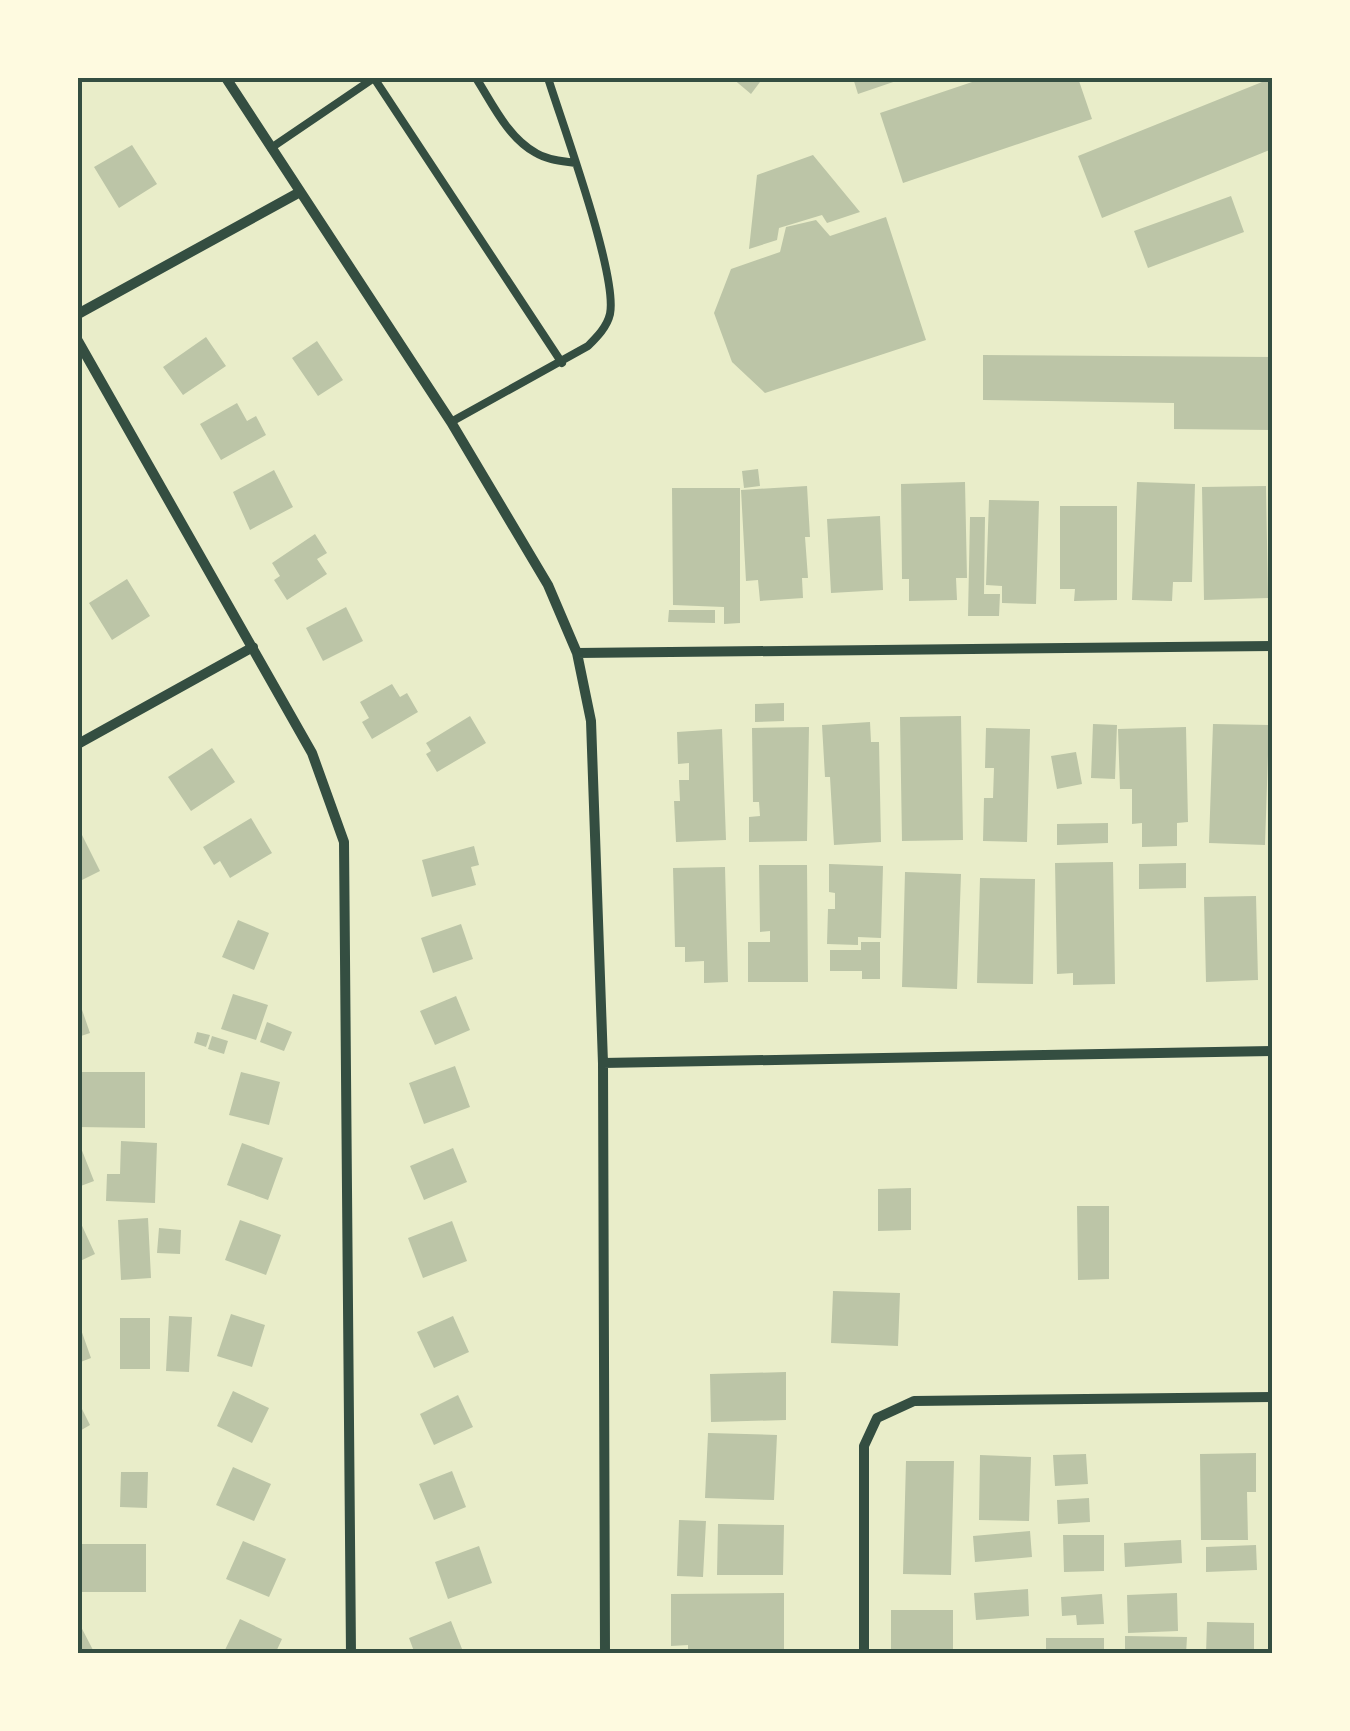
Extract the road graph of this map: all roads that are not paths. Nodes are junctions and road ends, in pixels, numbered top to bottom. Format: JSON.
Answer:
{"nodes":[{"id":1,"x":226,"y":78,"type":"edge"},
{"id":2,"x":374,"y":78,"type":"edge"},
{"id":3,"x":476,"y":78,"type":"edge"},
{"id":4,"x":548,"y":78,"type":"edge"},
{"id":5,"x":270,"y":148,"type":"junction"},
{"id":6,"x":575,"y":164,"type":"junction"},
{"id":7,"x":300,"y":192,"type":"junction"},
{"id":8,"x":78,"y":314,"type":"edge"},
{"id":9,"x":78,"y":341,"type":"edge"},
{"id":10,"x":562,"y":363,"type":"junction"},
{"id":11,"x":452,"y":422,"type":"junction"},
{"id":12,"x":1272,"y":646,"type":"edge"},
{"id":13,"x":252,"y":647,"type":"junction"},
{"id":14,"x":577,"y":653,"type":"junction"},
{"id":15,"x":78,"y":744,"type":"edge"},
{"id":16,"x":1272,"y":1051,"type":"edge"},
{"id":17,"x":603,"y":1063,"type":"junction"},
{"id":18,"x":1272,"y":1396,"type":"edge"},
{"id":19,"x":351,"y":1654,"type":"edge"},
{"id":20,"x":605,"y":1654,"type":"edge"},
{"id":21,"x":864,"y":1654,"type":"edge"}],
"edges":[{"from":1,"to":5,"type":"street"},
{"from":2,"to":5,"type":"lane"},
{"from":2,"to":10,"type":"lane"},
{"from":3,"to":6,"type":"lane"},
{"from":4,"to":6,"type":"lane"},
{"from":5,"to":7,"type":"street"},
{"from":6,"to":10,"type":"lane"},
{"from":7,"to":8,"type":"street"},
{"from":7,"to":11,"type":"street"},
{"from":9,"to":13,"type":"street"},
{"from":10,"to":11,"type":"lane"},
{"from":11,"to":14,"type":"street"},
{"from":12,"to":14,"type":"street"},
{"from":13,"to":15,"type":"street"},
{"from":13,"to":19,"type":"street"},
{"from":14,"to":17,"type":"street"},
{"from":16,"to":17,"type":"street"},
{"from":17,"to":20,"type":"street"},
{"from":18,"to":21,"type":"street"}]}
